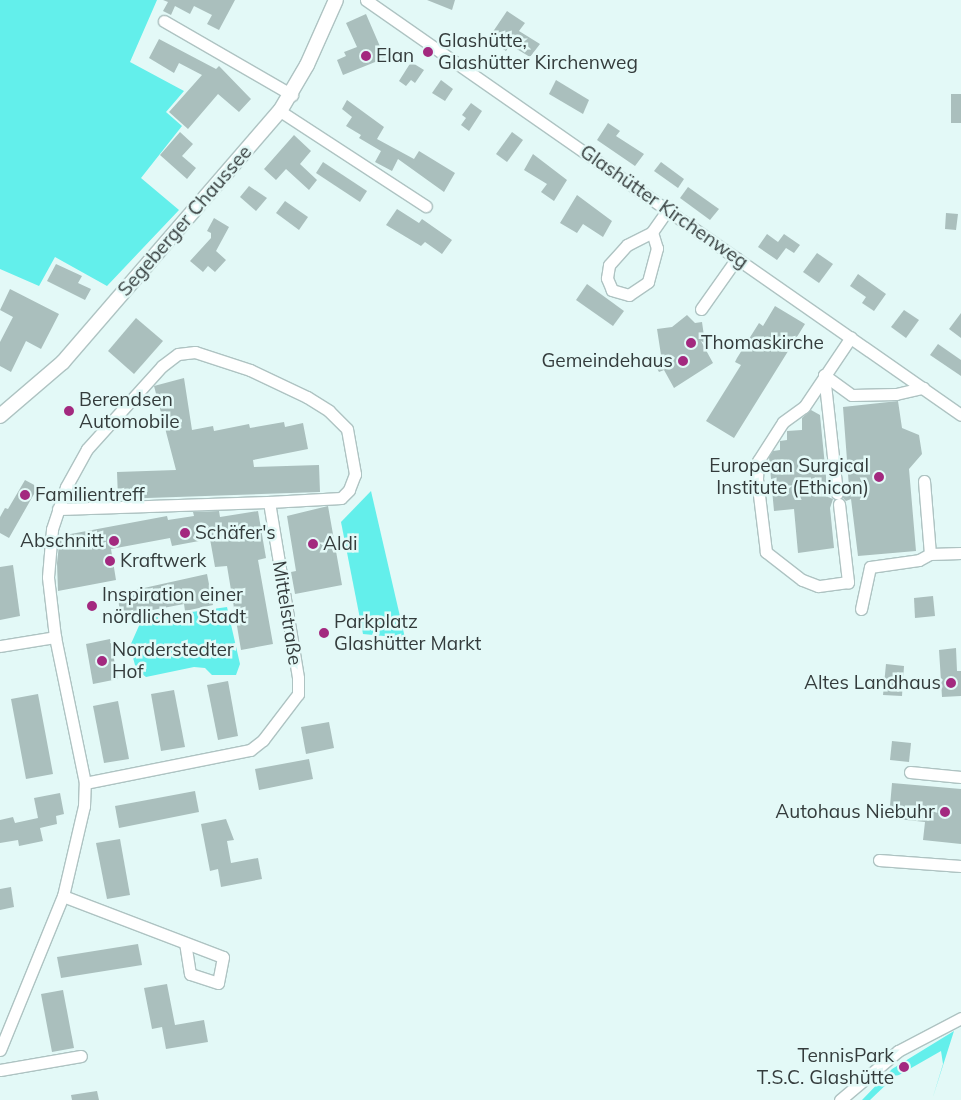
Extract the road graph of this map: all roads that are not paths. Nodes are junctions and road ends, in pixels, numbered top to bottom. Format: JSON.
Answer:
{"nodes":[{"id":1,"x":336,"y":0,"type":"edge"},
{"id":2,"x":366,"y":0,"type":"edge"},
{"id":3,"x":164,"y":21,"type":"dead end"},
{"id":4,"x":292,"y":95,"type":"junction"},
{"id":5,"x":280,"y":111,"type":"junction"},
{"id":6,"x":426,"y":206,"type":"dead end"},
{"id":7,"x":668,"y":209,"type":"junction"},
{"id":8,"x":652,"y":232,"type":"junction"},
{"id":9,"x":737,"y":258,"type":"junction"},
{"id":10,"x":701,"y":309,"type":"dead end"},
{"id":11,"x":851,"y":337,"type":"junction"},
{"id":12,"x":824,"y":375,"type":"junction"},
{"id":13,"x":923,"y":388,"type":"junction"},
{"id":14,"x":961,"y":415,"type":"edge"},
{"id":15,"x":0,"y":416,"type":"edge"},
{"id":16,"x":924,"y":481,"type":"dead end"},
{"id":17,"x":269,"y":502,"type":"junction"},
{"id":18,"x":58,"y":509,"type":"junction"},
{"id":19,"x":961,"y":553,"type":"edge"},
{"id":20,"x":930,"y":554,"type":"junction"},
{"id":21,"x":861,"y":609,"type":"dead end"},
{"id":22,"x":55,"y":637,"type":"junction"},
{"id":23,"x":0,"y":646,"type":"edge"},
{"id":24,"x":910,"y":772,"type":"dead end"},
{"id":25,"x":961,"y":777,"type":"edge"},
{"id":26,"x":85,"y":783,"type":"junction"},
{"id":27,"x":879,"y":860,"type":"dead end"},
{"id":28,"x":961,"y":866,"type":"edge"},
{"id":29,"x":63,"y":896,"type":"junction"},
{"id":30,"x":185,"y":944,"type":"dead end"},
{"id":31,"x":961,"y":1018,"type":"edge"},
{"id":32,"x":0,"y":1050,"type":"edge"},
{"id":33,"x":81,"y":1056,"type":"dead end"},
{"id":34,"x":0,"y":1070,"type":"edge"},
{"id":35,"x":840,"y":1100,"type":"edge"}],
"edges":[{"from":1,"to":4,"type":"main road","name":"Segeberger Chaussee"},
{"from":2,"to":7,"type":"street","name":"Glashütter Kirchenweg"},
{"from":3,"to":4,"type":"street"},
{"from":4,"to":5,"type":"main road","name":"Segeberger Chaussee"},
{"from":5,"to":6,"type":"street"},
{"from":5,"to":15,"type":"main road","name":"Segeberger Chaussee"},
{"from":7,"to":8,"type":"street"},
{"from":7,"to":9,"type":"street","name":"Glashütter Kirchenweg"},
{"from":8,"to":8,"type":"street"},
{"from":9,"to":10,"type":"street"},
{"from":9,"to":11,"type":"street","name":"Glashütter Kirchenweg"},
{"from":11,"to":12,"type":"street"},
{"from":11,"to":13,"type":"street","name":"Glashütter Kirchenweg"},
{"from":12,"to":12,"type":"street"},
{"from":12,"to":13,"type":"street"},
{"from":13,"to":14,"type":"street","name":"Glashütter Kirchenweg"},
{"from":16,"to":20,"type":"street"},
{"from":17,"to":18,"type":"street"},
{"from":17,"to":18,"type":"street"},
{"from":17,"to":26,"type":"street","name":"Mittelstraße"},
{"from":18,"to":22,"type":"street"},
{"from":19,"to":20,"type":"street"},
{"from":20,"to":21,"type":"street"},
{"from":22,"to":23,"type":"street"},
{"from":22,"to":26,"type":"street"},
{"from":24,"to":25,"type":"street"},
{"from":26,"to":29,"type":"street"},
{"from":27,"to":28,"type":"street"},
{"from":29,"to":30,"type":"street"},
{"from":29,"to":32,"type":"street"},
{"from":31,"to":35,"type":"street"},
{"from":33,"to":34,"type":"street"}]}
